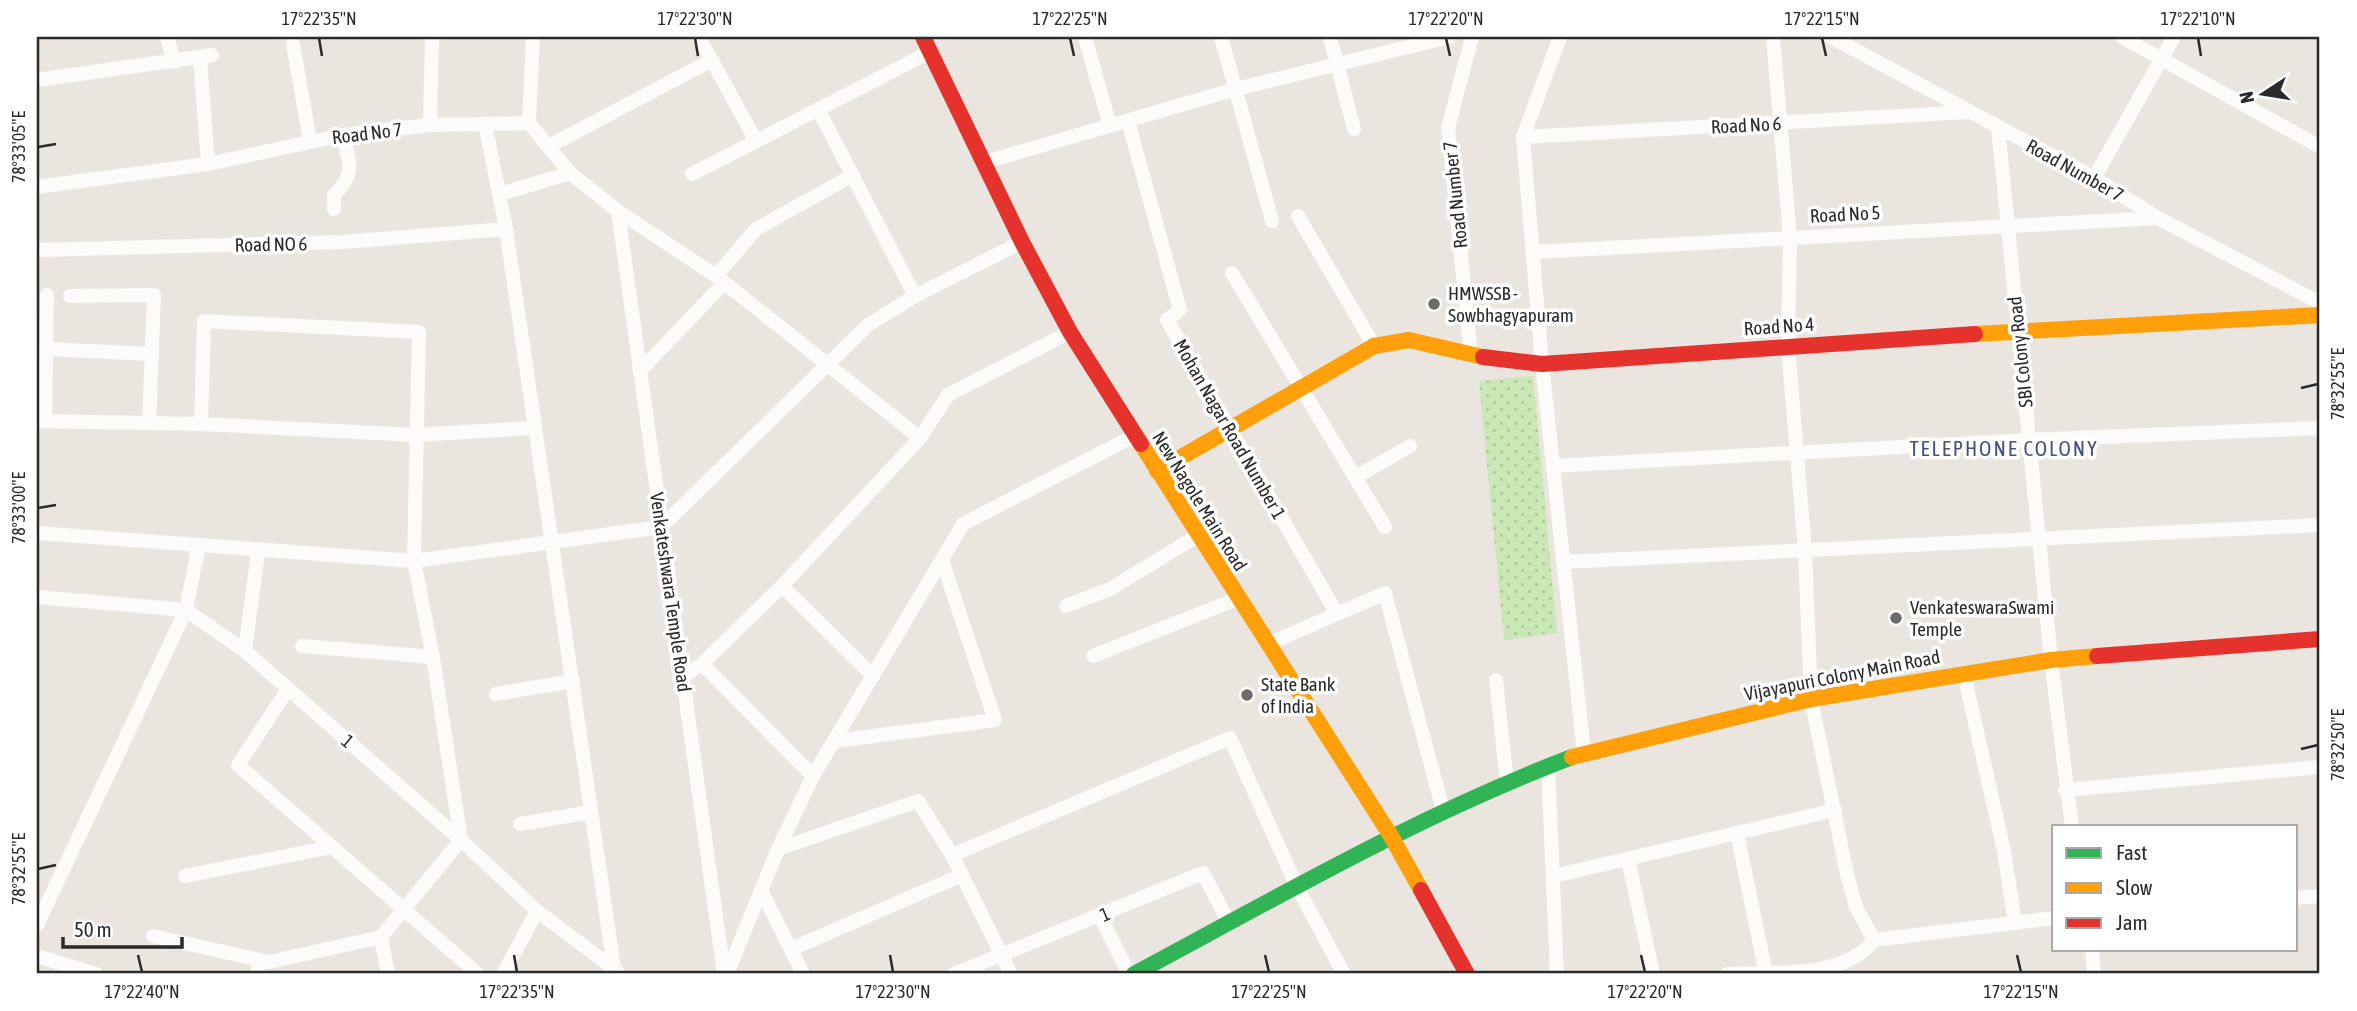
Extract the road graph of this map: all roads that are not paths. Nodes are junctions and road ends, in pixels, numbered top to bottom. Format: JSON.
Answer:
{"nodes":[{"id":1,"x":167,"y":37,"type":"edge"},
{"id":2,"x":432,"y":37,"type":"edge"},
{"id":3,"x":533,"y":37,"type":"edge"},
{"id":4,"x":699,"y":37,"type":"edge"},
{"id":5,"x":923,"y":37,"type":"edge"},
{"id":6,"x":1085,"y":37,"type":"edge"},
{"id":7,"x":1221,"y":37,"type":"edge"},
{"id":8,"x":1330,"y":37,"type":"edge"},
{"id":9,"x":1448,"y":37,"type":"edge"},
{"id":10,"x":1472,"y":37,"type":"edge"},
{"id":11,"x":1560,"y":37,"type":"edge"},
{"id":12,"x":1773,"y":37,"type":"edge"},
{"id":13,"x":1830,"y":37,"type":"edge"},
{"id":14,"x":2122,"y":37,"type":"edge"},
{"id":15,"x":2174,"y":37,"type":"edge"},
{"id":16,"x":293,"y":44,"type":"dead end"},
{"id":17,"x":930,"y":52,"type":"junction"},
{"id":18,"x":2161,"y":59,"type":"junction"},
{"id":19,"x":712,"y":60,"type":"junction"},
{"id":20,"x":174,"y":62,"type":"junction"},
{"id":21,"x":1338,"y":64,"type":"junction"},
{"id":22,"x":37,"y":80,"type":"edge"},
{"id":23,"x":1236,"y":89,"type":"junction"},
{"id":24,"x":818,"y":109,"type":"junction"},
{"id":25,"x":1970,"y":112,"type":"junction"},
{"id":26,"x":1128,"y":121,"type":"junction"},
{"id":27,"x":529,"y":123,"type":"junction"},
{"id":28,"x":1780,"y":123,"type":"junction"},
{"id":29,"x":485,"y":124,"type":"junction"},
{"id":30,"x":430,"y":125,"type":"junction"},
{"id":31,"x":1110,"y":127,"type":"junction"},
{"id":32,"x":1998,"y":127,"type":"junction"},
{"id":33,"x":1354,"y":129,"type":"dead end"},
{"id":34,"x":343,"y":135,"type":"junction"},
{"id":35,"x":1522,"y":138,"type":"junction"},
{"id":36,"x":310,"y":141,"type":"junction"},
{"id":37,"x":756,"y":141,"type":"junction"},
{"id":38,"x":549,"y":146,"type":"junction"},
{"id":39,"x":2320,"y":147,"type":"edge"},
{"id":40,"x":985,"y":162,"type":"junction"},
{"id":41,"x":208,"y":164,"type":"junction"},
{"id":42,"x":570,"y":173,"type":"junction"},
{"id":43,"x":692,"y":174,"type":"dead end"},
{"id":44,"x":853,"y":175,"type":"junction"},
{"id":45,"x":2094,"y":178,"type":"junction"},
{"id":46,"x":37,"y":187,"type":"edge"},
{"id":47,"x":500,"y":194,"type":"junction"},
{"id":48,"x":334,"y":209,"type":"dead end"},
{"id":49,"x":618,"y":211,"type":"junction"},
{"id":50,"x":1298,"y":216,"type":"dead end"},
{"id":51,"x":2158,"y":218,"type":"junction"},
{"id":52,"x":1272,"y":221,"type":"dead end"},
{"id":53,"x":2008,"y":227,"type":"junction"},
{"id":54,"x":506,"y":229,"type":"junction"},
{"id":55,"x":1790,"y":238,"type":"junction"},
{"id":56,"x":1021,"y":242,"type":"junction"},
{"id":57,"x":37,"y":250,"type":"edge"},
{"id":58,"x":1535,"y":252,"type":"junction"},
{"id":59,"x":1232,"y":273,"type":"dead end"},
{"id":60,"x":720,"y":279,"type":"junction"},
{"id":61,"x":47,"y":295,"type":"dead end"},
{"id":62,"x":70,"y":296,"type":"dead end"},
{"id":63,"x":915,"y":296,"type":"junction"},
{"id":64,"x":2320,"y":303,"type":"edge"},
{"id":65,"x":2320,"y":314,"type":"edge"},
{"id":66,"x":1469,"y":330,"type":"junction"},
{"id":67,"x":2018,"y":331,"type":"junction"},
{"id":68,"x":1070,"y":332,"type":"junction"},
{"id":69,"x":1374,"y":346,"type":"junction"},
{"id":70,"x":1788,"y":346,"type":"junction"},
{"id":71,"x":1439,"y":347,"type":"junction"},
{"id":72,"x":46,"y":349,"type":"junction"},
{"id":73,"x":152,"y":354,"type":"junction"},
{"id":74,"x":1471,"y":355,"type":"junction"},
{"id":75,"x":1542,"y":365,"type":"junction"},
{"id":76,"x":827,"y":367,"type":"junction"},
{"id":77,"x":640,"y":371,"type":"junction"},
{"id":78,"x":1302,"y":387,"type":"junction"},
{"id":79,"x":41,"y":421,"type":"edge"},
{"id":80,"x":149,"y":423,"type":"junction"},
{"id":81,"x":201,"y":424,"type":"junction"},
{"id":82,"x":533,"y":428,"type":"junction"},
{"id":83,"x":2320,"y":428,"type":"edge"},
{"id":84,"x":1231,"y":429,"type":"junction"},
{"id":85,"x":415,"y":435,"type":"junction"},
{"id":86,"x":1135,"y":436,"type":"junction"},
{"id":87,"x":920,"y":438,"type":"junction"},
{"id":88,"x":2029,"y":440,"type":"junction"},
{"id":89,"x":1410,"y":446,"type":"dead end"},
{"id":90,"x":1797,"y":453,"type":"junction"},
{"id":91,"x":1553,"y":466,"type":"junction"},
{"id":92,"x":1157,"y":471,"type":"junction"},
{"id":93,"x":1356,"y":477,"type":"junction"},
{"id":94,"x":2320,"y":525,"type":"edge"},
{"id":95,"x":662,"y":527,"type":"junction"},
{"id":96,"x":1385,"y":527,"type":"dead end"},
{"id":97,"x":37,"y":533,"type":"edge"},
{"id":98,"x":1197,"y":536,"type":"junction"},
{"id":99,"x":2039,"y":540,"type":"junction"},
{"id":100,"x":553,"y":543,"type":"junction"},
{"id":101,"x":199,"y":545,"type":"junction"},
{"id":102,"x":1805,"y":551,"type":"junction"},
{"id":103,"x":258,"y":552,"type":"junction"},
{"id":104,"x":414,"y":561,"type":"junction"},
{"id":105,"x":942,"y":561,"type":"junction"},
{"id":106,"x":1563,"y":562,"type":"junction"},
{"id":107,"x":782,"y":586,"type":"junction"},
{"id":108,"x":37,"y":597,"type":"edge"},
{"id":109,"x":1237,"y":599,"type":"junction"},
{"id":110,"x":1066,"y":606,"type":"dead end"},
{"id":111,"x":186,"y":610,"type":"junction"},
{"id":112,"x":1336,"y":612,"type":"junction"},
{"id":113,"x":2320,"y":639,"type":"edge"},
{"id":114,"x":1268,"y":644,"type":"junction"},
{"id":115,"x":302,"y":646,"type":"dead end"},
{"id":116,"x":245,"y":651,"type":"junction"},
{"id":117,"x":1093,"y":656,"type":"dead end"},
{"id":118,"x":433,"y":657,"type":"junction"},
{"id":119,"x":2050,"y":660,"type":"junction"},
{"id":120,"x":702,"y":664,"type":"junction"},
{"id":121,"x":1964,"y":674,"type":"junction"},
{"id":122,"x":873,"y":676,"type":"junction"},
{"id":123,"x":682,"y":677,"type":"junction"},
{"id":124,"x":1496,"y":680,"type":"dead end"},
{"id":125,"x":573,"y":681,"type":"junction"},
{"id":126,"x":288,"y":689,"type":"junction"},
{"id":127,"x":496,"y":694,"type":"dead end"},
{"id":128,"x":1811,"y":699,"type":"junction"},
{"id":129,"x":836,"y":741,"type":"junction"},
{"id":130,"x":1584,"y":753,"type":"junction"},
{"id":131,"x":1548,"y":766,"type":"junction"},
{"id":132,"x":2320,"y":767,"type":"edge"},
{"id":133,"x":813,"y":776,"type":"junction"},
{"id":134,"x":1507,"y":782,"type":"junction"},
{"id":135,"x":2065,"y":790,"type":"junction"},
{"id":136,"x":1835,"y":810,"type":"junction"},
{"id":137,"x":592,"y":812,"type":"junction"},
{"id":138,"x":1444,"y":814,"type":"junction"},
{"id":139,"x":520,"y":824,"type":"dead end"},
{"id":140,"x":2072,"y":825,"type":"edge"},
{"id":141,"x":1737,"y":834,"type":"junction"},
{"id":142,"x":1391,"y":836,"type":"junction"},
{"id":143,"x":461,"y":839,"type":"junction"},
{"id":144,"x":332,"y":847,"type":"junction"},
{"id":145,"x":778,"y":849,"type":"junction"},
{"id":146,"x":952,"y":856,"type":"junction"},
{"id":147,"x":1629,"y":859,"type":"junction"},
{"id":148,"x":962,"y":874,"type":"junction"},
{"id":149,"x":186,"y":876,"type":"dead end"},
{"id":150,"x":1554,"y":876,"type":"junction"},
{"id":151,"x":1297,"y":887,"type":"junction"},
{"id":152,"x":762,"y":892,"type":"junction"},
{"id":153,"x":2320,"y":896,"type":"edge"},
{"id":154,"x":2298,"y":898,"type":"edge"},
{"id":155,"x":403,"y":910,"type":"junction"},
{"id":156,"x":537,"y":911,"type":"junction"},
{"id":157,"x":1100,"y":916,"type":"junction"},
{"id":158,"x":2052,"y":918,"type":"edge"},
{"id":159,"x":1229,"y":923,"type":"junction"},
{"id":160,"x":2015,"y":923,"type":"junction"},
{"id":161,"x":37,"y":925,"type":"edge"},
{"id":162,"x":153,"y":936,"type":"dead end"},
{"id":163,"x":381,"y":937,"type":"junction"},
{"id":164,"x":1874,"y":940,"type":"junction"},
{"id":165,"x":791,"y":950,"type":"junction"},
{"id":166,"x":2092,"y":951,"type":"edge"},
{"id":167,"x":37,"y":956,"type":"edge"},
{"id":168,"x":1002,"y":956,"type":"junction"},
{"id":169,"x":259,"y":967,"type":"edge"},
{"id":170,"x":618,"y":972,"type":"edge"},
{"id":171,"x":1766,"y":973,"type":"edge"},
{"id":172,"x":96,"y":974,"type":"edge"},
{"id":173,"x":388,"y":974,"type":"edge"},
{"id":174,"x":478,"y":974,"type":"edge"},
{"id":175,"x":503,"y":974,"type":"edge"},
{"id":176,"x":725,"y":974,"type":"edge"},
{"id":177,"x":803,"y":974,"type":"edge"},
{"id":178,"x":954,"y":974,"type":"edge"},
{"id":179,"x":1011,"y":974,"type":"edge"},
{"id":180,"x":1132,"y":974,"type":"edge"},
{"id":181,"x":1344,"y":974,"type":"edge"},
{"id":182,"x":1467,"y":974,"type":"edge"},
{"id":183,"x":1557,"y":974,"type":"edge"},
{"id":184,"x":1653,"y":974,"type":"edge"},
{"id":185,"x":1727,"y":974,"type":"edge"},
{"id":186,"x":2095,"y":974,"type":"edge"}],
"edges":[{"from":1,"to":20,"type":"street"},
{"from":2,"to":30,"type":"street"},
{"from":3,"to":27,"type":"street"},
{"from":4,"to":19,"type":"street"},
{"from":5,"to":17,"type":"street","name":"New Nagole Main Road"},
{"from":6,"to":31,"type":"street"},
{"from":7,"to":23,"type":"street"},
{"from":8,"to":21,"type":"street"},
{"from":9,"to":21,"type":"street"},
{"from":10,"to":66,"type":"street","name":"Road Number 7"},
{"from":11,"to":35,"type":"street"},
{"from":12,"to":28,"type":"street"},
{"from":13,"to":25,"type":"street","name":"Road Number 7"},
{"from":14,"to":18,"type":"street"},
{"from":15,"to":18,"type":"street"},
{"from":16,"to":36,"type":"street"},
{"from":17,"to":24,"type":"street"},
{"from":17,"to":40,"type":"street","name":"New Nagole Main Road"},
{"from":18,"to":39,"type":"street"},
{"from":18,"to":45,"type":"street"},
{"from":19,"to":37,"type":"street"},
{"from":19,"to":38,"type":"street"},
{"from":20,"to":22,"type":"street"},
{"from":20,"to":41,"type":"street"},
{"from":21,"to":23,"type":"street"},
{"from":21,"to":33,"type":"street"},
{"from":23,"to":26,"type":"street"},
{"from":23,"to":52,"type":"street"},
{"from":24,"to":37,"type":"street"},
{"from":24,"to":44,"type":"street"},
{"from":25,"to":28,"type":"street","name":"Road No 6"},
{"from":25,"to":32,"type":"street","name":"Road Number 7"},
{"from":26,"to":31,"type":"street"},
{"from":26,"to":84,"type":"street","name":"Mohan Nagar Road Number 1"},
{"from":27,"to":29,"type":"street","name":"Road No 7"},
{"from":27,"to":38,"type":"street"},
{"from":28,"to":35,"type":"street","name":"Road No 6"},
{"from":28,"to":55,"type":"street"},
{"from":29,"to":30,"type":"street","name":"Road No 7"},
{"from":29,"to":47,"type":"street"},
{"from":30,"to":34,"type":"street","name":"Road No 7"},
{"from":31,"to":40,"type":"street"},
{"from":32,"to":45,"type":"street","name":"Road Number 7"},
{"from":32,"to":53,"type":"street","name":"SBI Colony Road"},
{"from":34,"to":36,"type":"street","name":"Road No 7"},
{"from":34,"to":48,"type":"street"},
{"from":35,"to":58,"type":"street"},
{"from":36,"to":41,"type":"street","name":"Road No 7"},
{"from":37,"to":43,"type":"street"},
{"from":38,"to":42,"type":"street"},
{"from":40,"to":56,"type":"street","name":"New Nagole Main Road"},
{"from":41,"to":46,"type":"street","name":"Road No 7"},
{"from":42,"to":47,"type":"street"},
{"from":42,"to":49,"type":"street"},
{"from":44,"to":60,"type":"street"},
{"from":44,"to":63,"type":"street"},
{"from":45,"to":51,"type":"street","name":"Road Number 7"},
{"from":47,"to":54,"type":"street"},
{"from":49,"to":60,"type":"street"},
{"from":49,"to":77,"type":"street","name":"Venkateshwara Temple Road"},
{"from":50,"to":69,"type":"street"},
{"from":51,"to":53,"type":"street","name":"Road No 5"},
{"from":51,"to":64,"type":"street","name":"Road Number 7"},
{"from":53,"to":55,"type":"street","name":"Road No 5"},
{"from":53,"to":67,"type":"street","name":"SBI Colony Road"},
{"from":54,"to":57,"type":"street","name":"Road NO 6"},
{"from":54,"to":82,"type":"street"},
{"from":55,"to":58,"type":"street","name":"Road No 5"},
{"from":55,"to":70,"type":"street"},
{"from":56,"to":63,"type":"street"},
{"from":56,"to":68,"type":"street","name":"New Nagole Main Road"},
{"from":58,"to":75,"type":"street"},
{"from":59,"to":78,"type":"street"},
{"from":60,"to":76,"type":"street"},
{"from":60,"to":77,"type":"street"},
{"from":61,"to":72,"type":"street"},
{"from":62,"to":73,"type":"street"},
{"from":63,"to":76,"type":"street"},
{"from":65,"to":67,"type":"street"},
{"from":66,"to":71,"type":"street"},
{"from":66,"to":74,"type":"street","name":"Road Number 7"},
{"from":67,"to":70,"type":"street","name":"Road No 4"},
{"from":67,"to":88,"type":"street","name":"SBI Colony Road"},
{"from":68,"to":86,"type":"street","name":"New Nagole Main Road"},
{"from":68,"to":87,"type":"street"},
{"from":69,"to":71,"type":"street","name":"Road No 4"},
{"from":69,"to":78,"type":"street","name":"Road No 4"},
{"from":70,"to":75,"type":"street","name":"Road No 4"},
{"from":70,"to":90,"type":"street"},
{"from":71,"to":74,"type":"street","name":"Road No 4"},
{"from":72,"to":73,"type":"street"},
{"from":72,"to":79,"type":"street"},
{"from":73,"to":80,"type":"street"},
{"from":74,"to":75,"type":"street","name":"Road No 4"},
{"from":75,"to":91,"type":"street"},
{"from":76,"to":87,"type":"street"},
{"from":76,"to":95,"type":"street"},
{"from":77,"to":95,"type":"street","name":"Venkateshwara Temple Road"},
{"from":78,"to":84,"type":"street","name":"Road No 4"},
{"from":78,"to":93,"type":"street"},
{"from":79,"to":80,"type":"street"},
{"from":80,"to":81,"type":"street"},
{"from":81,"to":85,"type":"street"},
{"from":81,"to":85,"type":"street"},
{"from":82,"to":85,"type":"street"},
{"from":82,"to":100,"type":"street"},
{"from":83,"to":88,"type":"street"},
{"from":84,"to":92,"type":"street","name":"Road No 4"},
{"from":84,"to":112,"type":"street","name":"Mohan Nagar Road Number 1"},
{"from":85,"to":104,"type":"street"},
{"from":86,"to":92,"type":"street","name":"New Nagole Main Road"},
{"from":86,"to":105,"type":"street"},
{"from":87,"to":107,"type":"street"},
{"from":88,"to":90,"type":"street"},
{"from":88,"to":99,"type":"street","name":"SBI Colony Road"},
{"from":89,"to":93,"type":"street"},
{"from":90,"to":91,"type":"street"},
{"from":90,"to":102,"type":"street"},
{"from":91,"to":106,"type":"street"},
{"from":92,"to":98,"type":"street","name":"New Nagole Main Road"},
{"from":93,"to":96,"type":"street"},
{"from":94,"to":99,"type":"street"},
{"from":95,"to":100,"type":"street"},
{"from":95,"to":123,"type":"street","name":"Venkateshwara Temple Road"},
{"from":97,"to":101,"type":"street"},
{"from":98,"to":109,"type":"street","name":"New Nagole Main Road"},
{"from":98,"to":110,"type":"street"},
{"from":99,"to":102,"type":"street"},
{"from":99,"to":119,"type":"street","name":"SBI Colony Road"},
{"from":100,"to":104,"type":"street"},
{"from":100,"to":125,"type":"street"},
{"from":101,"to":103,"type":"street"},
{"from":101,"to":111,"type":"street"},
{"from":102,"to":106,"type":"street"},
{"from":102,"to":128,"type":"street"},
{"from":103,"to":104,"type":"street"},
{"from":103,"to":116,"type":"street"},
{"from":104,"to":118,"type":"street"},
{"from":105,"to":122,"type":"street"},
{"from":105,"to":129,"type":"street"},
{"from":106,"to":130,"type":"street"},
{"from":107,"to":120,"type":"street"},
{"from":107,"to":122,"type":"street"},
{"from":108,"to":111,"type":"street","name":"1"},
{"from":109,"to":114,"type":"street","name":"New Nagole Main Road"},
{"from":109,"to":117,"type":"street"},
{"from":111,"to":116,"type":"street","name":"1"},
{"from":111,"to":161,"type":"street"},
{"from":112,"to":114,"type":"street"},
{"from":112,"to":138,"type":"street"},
{"from":113,"to":119,"type":"street","name":"Vijayapuri Colony Main Road"},
{"from":114,"to":142,"type":"street","name":"New Nagole Main Road"},
{"from":115,"to":118,"type":"street"},
{"from":116,"to":126,"type":"street","name":"1"},
{"from":118,"to":143,"type":"street"},
{"from":119,"to":121,"type":"street","name":"Vijayapuri Colony Main Road"},
{"from":119,"to":135,"type":"street","name":"SBI Colony Road"},
{"from":120,"to":123,"type":"street"},
{"from":120,"to":133,"type":"street"},
{"from":121,"to":128,"type":"street","name":"Vijayapuri Colony Main Road"},
{"from":121,"to":160,"type":"street"},
{"from":122,"to":129,"type":"street"},
{"from":123,"to":176,"type":"street","name":"Venkateshwara Temple Road"},
{"from":124,"to":134,"type":"street"},
{"from":125,"to":127,"type":"street"},
{"from":125,"to":137,"type":"street"},
{"from":126,"to":143,"type":"street","name":"1"},
{"from":126,"to":144,"type":"street"},
{"from":128,"to":130,"type":"street","name":"Vijayapuri Colony Main Road"},
{"from":128,"to":136,"type":"street"},
{"from":129,"to":133,"type":"street"},
{"from":130,"to":131,"type":"street","name":"Vijayapuri Colony Main Road"},
{"from":131,"to":134,"type":"street","name":"Vijayapuri Colony Main Road"},
{"from":131,"to":150,"type":"street"},
{"from":132,"to":135,"type":"street"},
{"from":133,"to":145,"type":"street"},
{"from":134,"to":138,"type":"street","name":"Vijayapuri Colony Main Road"},
{"from":135,"to":140,"type":"street","name":"SBI Colony Road"},
{"from":136,"to":141,"type":"street"},
{"from":136,"to":164,"type":"street"},
{"from":137,"to":139,"type":"street"},
{"from":137,"to":170,"type":"street"},
{"from":138,"to":142,"type":"street","name":"Vijayapuri Colony Main Road"},
{"from":141,"to":147,"type":"street"},
{"from":141,"to":171,"type":"street"},
{"from":142,"to":151,"type":"street","name":"Vijayapuri Colony Main Road"},
{"from":142,"to":182,"type":"street","name":"New Nagole Main Road"},
{"from":143,"to":155,"type":"street"},
{"from":143,"to":156,"type":"street","name":"1"},
{"from":144,"to":149,"type":"street"},
{"from":144,"to":155,"type":"street"},
{"from":145,"to":146,"type":"street"},
{"from":145,"to":152,"type":"street"},
{"from":146,"to":148,"type":"street"},
{"from":146,"to":151,"type":"street"},
{"from":147,"to":150,"type":"street"},
{"from":147,"to":184,"type":"street"},
{"from":148,"to":165,"type":"street"},
{"from":148,"to":168,"type":"street"},
{"from":150,"to":183,"type":"street"},
{"from":151,"to":159,"type":"street","name":"Vijayapuri Colony Main Road"},
{"from":151,"to":181,"type":"street"},
{"from":152,"to":165,"type":"street"},
{"from":152,"to":176,"type":"street"},
{"from":153,"to":154,"type":"street"},
{"from":155,"to":163,"type":"street"},
{"from":155,"to":174,"type":"street"},
{"from":156,"to":170,"type":"street","name":"1"},
{"from":156,"to":175,"type":"street"},
{"from":157,"to":159,"type":"street","name":"1"},
{"from":157,"to":168,"type":"street","name":"1"},
{"from":157,"to":180,"type":"street"},
{"from":158,"to":160,"type":"street"},
{"from":159,"to":180,"type":"street","name":"Vijayapuri Colony Main Road"},
{"from":160,"to":164,"type":"street"},
{"from":162,"to":169,"type":"street"},
{"from":163,"to":169,"type":"street"},
{"from":163,"to":173,"type":"street"},
{"from":164,"to":171,"type":"street"},
{"from":165,"to":177,"type":"street"},
{"from":166,"to":186,"type":"street"},
{"from":167,"to":172,"type":"street"},
{"from":168,"to":178,"type":"street","name":"1"},
{"from":168,"to":179,"type":"street"},
{"from":171,"to":185,"type":"street"}]}
